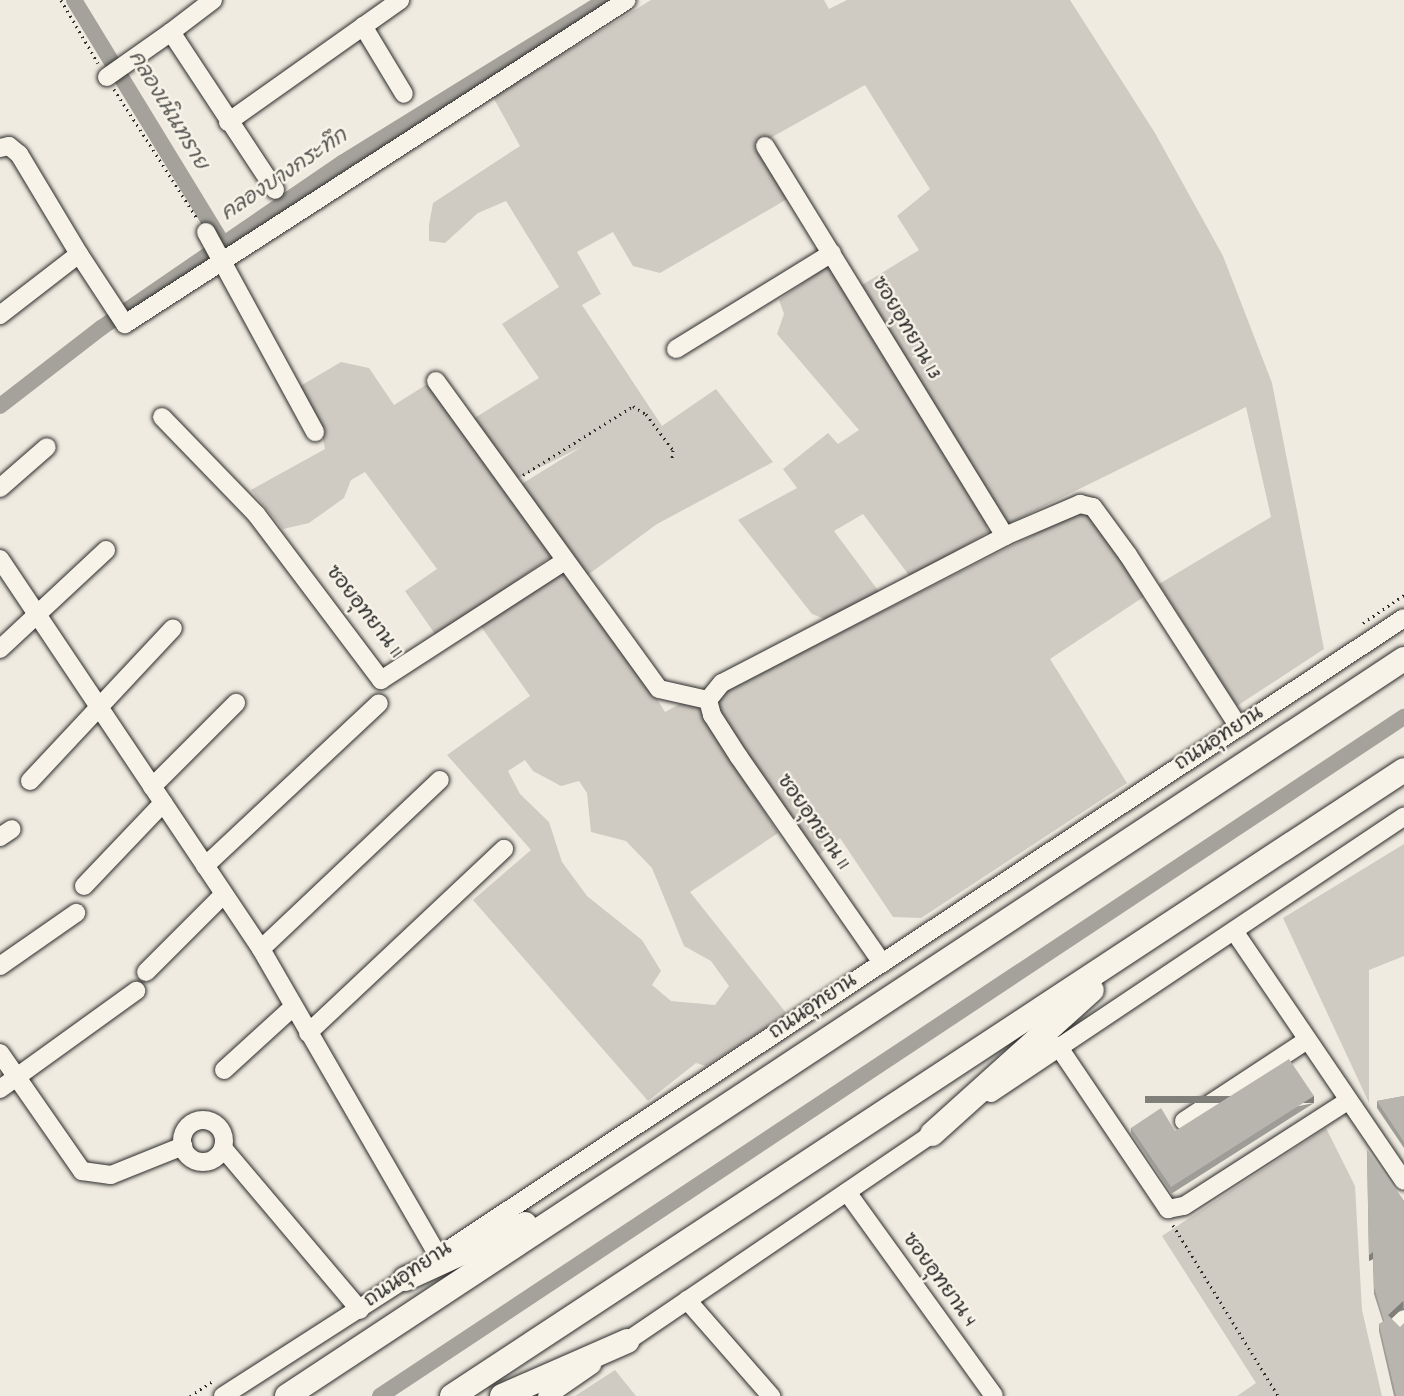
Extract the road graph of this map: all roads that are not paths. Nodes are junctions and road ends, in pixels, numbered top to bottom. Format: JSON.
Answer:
{"nodes":[{"id":1,"x":213,"y":0,"type":"edge"},
{"id":2,"x":400,"y":0,"type":"edge"},
{"id":3,"x":627,"y":0,"type":"edge"},
{"id":4,"x":363,"y":26,"type":"junction"},
{"id":5,"x":171,"y":32,"type":"junction"},
{"id":6,"x":112,"y":74,"type":"road end"},
{"id":7,"x":404,"y":94,"type":"dead end"},
{"id":8,"x":228,"y":122,"type":"junction"},
{"id":9,"x":765,"y":146,"type":"dead end"},
{"id":10,"x":0,"y":148,"type":"edge"},
{"id":11,"x":275,"y":190,"type":"dead end"},
{"id":12,"x":206,"y":232,"type":"road end"},
{"id":13,"x":832,"y":253,"type":"junction"},
{"id":14,"x":78,"y":254,"type":"junction"},
{"id":15,"x":219,"y":257,"type":"junction"},
{"id":16,"x":0,"y":315,"type":"edge"},
{"id":17,"x":676,"y":349,"type":"dead end"},
{"id":18,"x":436,"y":381,"type":"dead end"},
{"id":19,"x":162,"y":417,"type":"dead end"},
{"id":20,"x":315,"y":432,"type":"dead end"},
{"id":21,"x":46,"y":447,"type":"dead end"},
{"id":22,"x":0,"y":488,"type":"edge"},
{"id":23,"x":1005,"y":536,"type":"junction"},
{"id":24,"x":106,"y":550,"type":"dead end"},
{"id":25,"x":0,"y":559,"type":"edge"},
{"id":26,"x":565,"y":561,"type":"junction"},
{"id":27,"x":37,"y":615,"type":"junction"},
{"id":28,"x":1404,"y":618,"type":"edge"},
{"id":29,"x":173,"y":628,"type":"dead end"},
{"id":30,"x":1404,"y":640,"type":"edge"},
{"id":31,"x":0,"y":649,"type":"edge"},
{"id":32,"x":1404,"y":659,"type":"edge"},
{"id":33,"x":708,"y":700,"type":"junction"},
{"id":34,"x":236,"y":703,"type":"dead end"},
{"id":35,"x":379,"y":703,"type":"dead end"},
{"id":36,"x":99,"y":707,"type":"junction"},
{"id":37,"x":1239,"y":727,"type":"junction"},
{"id":38,"x":1281,"y":740,"type":"junction"},
{"id":39,"x":1404,"y":770,"type":"edge"},
{"id":40,"x":440,"y":780,"type":"dead end"},
{"id":41,"x":30,"y":781,"type":"dead end"},
{"id":42,"x":152,"y":787,"type":"junction"},
{"id":43,"x":164,"y":803,"type":"junction"},
{"id":44,"x":1404,"y":817,"type":"edge"},
{"id":45,"x":504,"y":849,"type":"dead end"},
{"id":46,"x":205,"y":866,"type":"junction"},
{"id":47,"x":84,"y":886,"type":"dead end"},
{"id":48,"x":224,"y":894,"type":"junction"},
{"id":49,"x":76,"y":913,"type":"dead end"},
{"id":50,"x":1184,"y":915,"type":"junction"},
{"id":51,"x":1234,"y":931,"type":"junction"},
{"id":52,"x":261,"y":949,"type":"junction"},
{"id":53,"x":882,"y":963,"type":"junction"},
{"id":54,"x":0,"y":966,"type":"edge"},
{"id":55,"x":146,"y":972,"type":"dead end"},
{"id":56,"x":136,"y":990,"type":"dead end"},
{"id":57,"x":294,"y":1007,"type":"junction"},
{"id":58,"x":308,"y":1033,"type":"junction"},
{"id":59,"x":1306,"y":1041,"type":"junction"},
{"id":60,"x":1058,"y":1046,"type":"junction"},
{"id":61,"x":0,"y":1053,"type":"edge"},
{"id":62,"x":224,"y":1070,"type":"dead end"},
{"id":63,"x":17,"y":1077,"type":"junction"},
{"id":64,"x":0,"y":1089,"type":"edge"},
{"id":65,"x":1346,"y":1102,"type":"junction"},
{"id":66,"x":1184,"y":1121,"type":"dead end"},
{"id":67,"x":933,"y":1134,"type":"junction"},
{"id":68,"x":183,"y":1146,"type":"junction"},
{"id":69,"x":223,"y":1148,"type":"junction"},
{"id":70,"x":624,"y":1174,"type":"junction"},
{"id":71,"x":1403,"y":1178,"type":"edge"},
{"id":72,"x":847,"y":1192,"type":"junction"},
{"id":73,"x":438,"y":1256,"type":"junction"},
{"id":74,"x":405,"y":1279,"type":"junction"},
{"id":75,"x":687,"y":1300,"type":"junction"},
{"id":76,"x":360,"y":1310,"type":"junction"},
{"id":77,"x":627,"y":1341,"type":"junction"},
{"id":78,"x":223,"y":1396,"type":"edge"},
{"id":79,"x":287,"y":1396,"type":"edge"},
{"id":80,"x":452,"y":1396,"type":"edge"},
{"id":81,"x":502,"y":1396,"type":"edge"},
{"id":82,"x":547,"y":1396,"type":"edge"},
{"id":83,"x":771,"y":1396,"type":"edge"},
{"id":84,"x":994,"y":1396,"type":"edge"}],
"edges":[{"from":1,"to":5,"type":"street"},
{"from":2,"to":4,"type":"street"},
{"from":3,"to":15,"type":"street"},
{"from":4,"to":7,"type":"street"},
{"from":4,"to":8,"type":"street"},
{"from":5,"to":6,"type":"street"},
{"from":5,"to":8,"type":"street"},
{"from":8,"to":11,"type":"street"},
{"from":9,"to":13,"type":"street","name":"ซอยอุทยาน 13"},
{"from":10,"to":14,"type":"street"},
{"from":12,"to":15,"type":"street"},
{"from":13,"to":17,"type":"street"},
{"from":13,"to":23,"type":"street","name":"ซอยอุทยาน 13"},
{"from":14,"to":15,"type":"street"},
{"from":14,"to":16,"type":"street"},
{"from":15,"to":20,"type":"street"},
{"from":18,"to":26,"type":"street"},
{"from":19,"to":26,"type":"street","name":"ซอยอุทยาน 11"},
{"from":21,"to":22,"type":"street"},
{"from":23,"to":33,"type":"street"},
{"from":23,"to":37,"type":"street"},
{"from":24,"to":27,"type":"street"},
{"from":25,"to":27,"type":"street"},
{"from":26,"to":33,"type":"street"},
{"from":27,"to":31,"type":"street"},
{"from":27,"to":36,"type":"street"},
{"from":28,"to":37,"type":"street","name":"ถนนอุทยาน"},
{"from":29,"to":36,"type":"street"},
{"from":30,"to":38,"type":"main road"},
{"from":32,"to":38,"type":"main road","name":"ถนนอุทยาน"},
{"from":33,"to":53,"type":"street","name":"ซอยอุทยาน 11"},
{"from":34,"to":42,"type":"street"},
{"from":35,"to":46,"type":"street"},
{"from":36,"to":41,"type":"street"},
{"from":36,"to":42,"type":"street"},
{"from":37,"to":53,"type":"street","name":"ถนนอุทยาน"},
{"from":38,"to":70,"type":"main road","name":"ถนนอุทยาน"},
{"from":39,"to":50,"type":"main road"},
{"from":40,"to":52,"type":"street"},
{"from":42,"to":43,"type":"street"},
{"from":43,"to":46,"type":"street"},
{"from":43,"to":47,"type":"street"},
{"from":44,"to":51,"type":"street"},
{"from":45,"to":58,"type":"street"},
{"from":46,"to":48,"type":"street"},
{"from":48,"to":52,"type":"street"},
{"from":48,"to":55,"type":"street"},
{"from":49,"to":54,"type":"street"},
{"from":50,"to":67,"type":"main road"},
{"from":50,"to":80,"type":"main road"},
{"from":51,"to":59,"type":"street"},
{"from":51,"to":60,"type":"street"},
{"from":52,"to":57,"type":"street"},
{"from":53,"to":73,"type":"street","name":"ถนนอุทยาน"},
{"from":56,"to":63,"type":"street"},
{"from":57,"to":58,"type":"street"},
{"from":57,"to":62,"type":"street"},
{"from":58,"to":73,"type":"street"},
{"from":59,"to":65,"type":"street"},
{"from":59,"to":66,"type":"street"},
{"from":60,"to":65,"type":"street"},
{"from":60,"to":67,"type":"street"},
{"from":61,"to":63,"type":"street"},
{"from":63,"to":64,"type":"street"},
{"from":63,"to":68,"type":"street"},
{"from":65,"to":71,"type":"street"},
{"from":67,"to":72,"type":"street"},
{"from":68,"to":69,"type":"street"},
{"from":68,"to":69,"type":"street"},
{"from":69,"to":76,"type":"street"},
{"from":70,"to":74,"type":"main road"},
{"from":70,"to":79,"type":"main road","name":"ถนนอุทยาน"},
{"from":72,"to":75,"type":"street"},
{"from":72,"to":84,"type":"street","name":"ซอยอุทยาน 4"},
{"from":73,"to":74,"type":"street","name":"ถนนอุทยาน"},
{"from":74,"to":76,"type":"street","name":"ถนนอุทยาน"},
{"from":75,"to":77,"type":"street"},
{"from":75,"to":83,"type":"street"},
{"from":76,"to":78,"type":"street","name":"ถนนอุทยาน"},
{"from":77,"to":81,"type":"main road"},
{"from":77,"to":82,"type":"street"}]}
